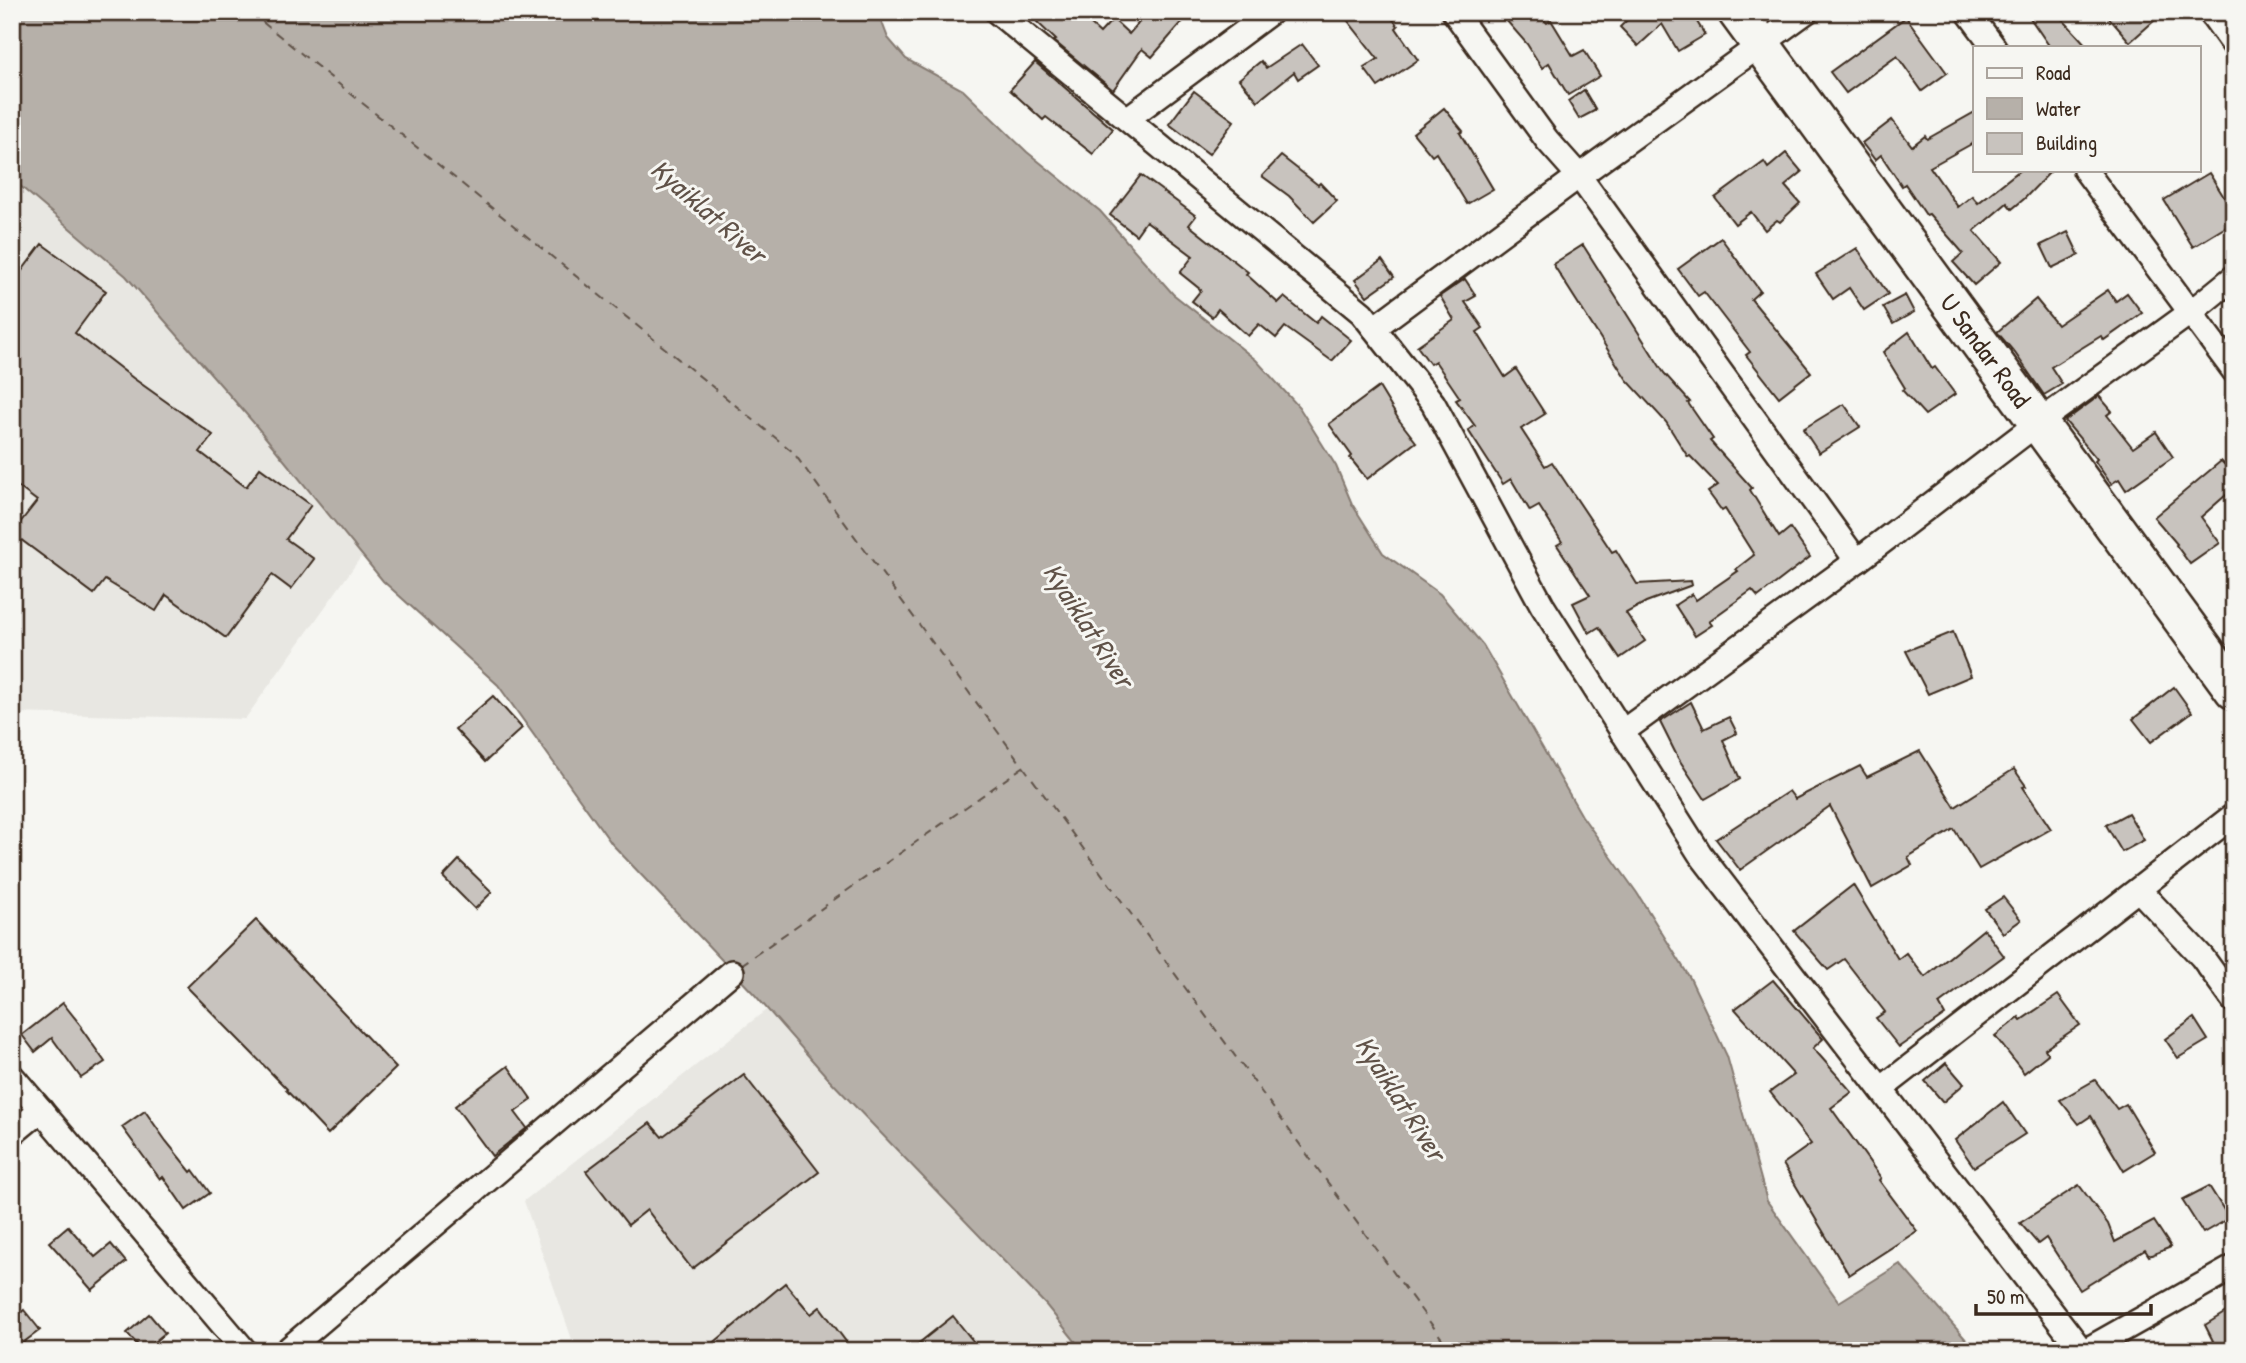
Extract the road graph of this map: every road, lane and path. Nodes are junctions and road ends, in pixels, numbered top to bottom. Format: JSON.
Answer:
{"nodes":[{"id":1,"x":997,"y":12,"type":"edge"},
{"id":2,"x":1271,"y":12,"type":"edge"},
{"id":3,"x":1454,"y":12,"type":"edge"},
{"id":4,"x":1737,"y":12,"type":"edge"},
{"id":5,"x":1806,"y":12,"type":"edge"},
{"id":6,"x":1968,"y":12,"type":"edge"},
{"id":7,"x":2210,"y":12,"type":"edge"},
{"id":8,"x":1760,"y":44,"type":"junction"},
{"id":9,"x":2234,"y":45,"type":"edge"},
{"id":10,"x":1993,"y":46,"type":"edge"},
{"id":11,"x":1128,"y":119,"type":"junction"},
{"id":12,"x":2086,"y":172,"type":"edge"},
{"id":13,"x":1579,"y":176,"type":"junction"},
{"id":14,"x":2234,"y":277,"type":"edge"},
{"id":15,"x":2191,"y":312,"type":"junction"},
{"id":16,"x":1374,"y":328,"type":"junction"},
{"id":17,"x":2234,"y":371,"type":"edge"},
{"id":18,"x":2038,"y":423,"type":"junction"},
{"id":19,"x":1857,"y":561,"type":"junction"},
{"id":20,"x":2234,"y":690,"type":"edge"},
{"id":21,"x":1622,"y":732,"type":"junction"},
{"id":22,"x":2234,"y":815,"type":"edge"},
{"id":23,"x":2140,"y":890,"type":"junction"},
{"id":24,"x":732,"y":972,"type":"dead end"},
{"id":25,"x":2234,"y":1001,"type":"edge"},
{"id":26,"x":12,"y":1076,"type":"edge"},
{"id":27,"x":1881,"y":1089,"type":"junction"},
{"id":28,"x":41,"y":1110,"type":"junction"},
{"id":29,"x":12,"y":1133,"type":"edge"},
{"id":30,"x":2234,"y":1267,"type":"edge"},
{"id":31,"x":245,"y":1351,"type":"edge"},
{"id":32,"x":286,"y":1351,"type":"edge"},
{"id":33,"x":2084,"y":1351,"type":"edge"}],
"edges":[{"from":1,"to":11,"type":"street"},
{"from":2,"to":11,"type":"street"},
{"from":3,"to":13,"type":"street"},
{"from":4,"to":8,"type":"main road","name":"U Sandar Road"},
{"from":5,"to":8,"type":"street"},
{"from":6,"to":10,"type":"street"},
{"from":7,"to":9,"type":"street"},
{"from":8,"to":13,"type":"street"},
{"from":8,"to":18,"type":"main road","name":"U Sandar Road"},
{"from":11,"to":16,"type":"street"},
{"from":12,"to":15,"type":"street"},
{"from":13,"to":16,"type":"street"},
{"from":13,"to":19,"type":"street"},
{"from":14,"to":15,"type":"street"},
{"from":15,"to":17,"type":"street"},
{"from":15,"to":18,"type":"street"},
{"from":16,"to":21,"type":"street"},
{"from":18,"to":19,"type":"street"},
{"from":18,"to":20,"type":"main road","name":"U Sandar Road"},
{"from":19,"to":21,"type":"street"},
{"from":21,"to":27,"type":"street"},
{"from":22,"to":23,"type":"street"},
{"from":23,"to":25,"type":"street"},
{"from":23,"to":27,"type":"street"},
{"from":24,"to":32,"type":"street"},
{"from":26,"to":28,"type":"street"},
{"from":27,"to":33,"type":"street"},
{"from":28,"to":29,"type":"street"},
{"from":28,"to":31,"type":"street"},
{"from":30,"to":33,"type":"street"}]}
